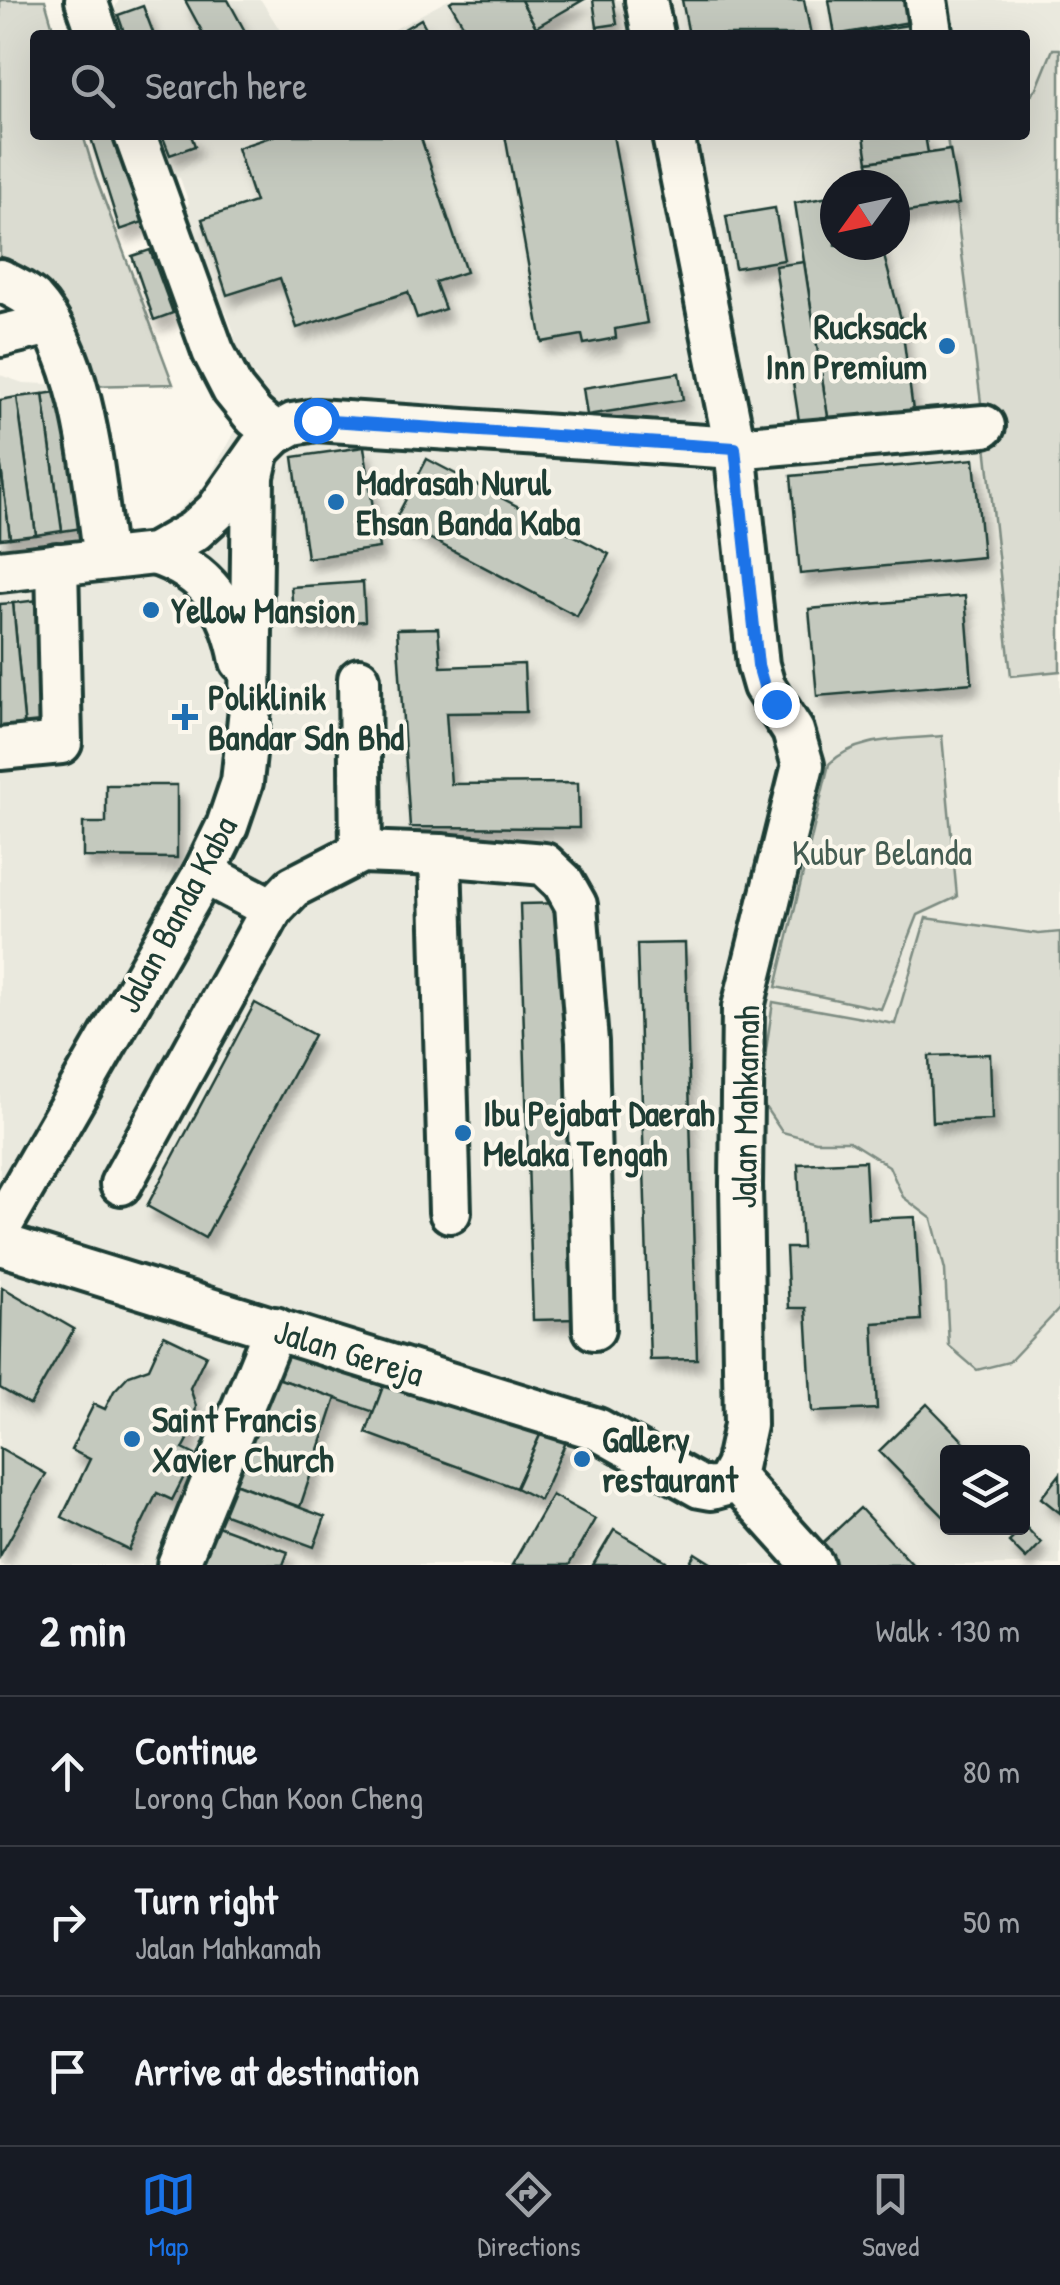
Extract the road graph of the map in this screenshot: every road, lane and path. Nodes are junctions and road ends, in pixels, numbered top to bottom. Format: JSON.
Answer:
{"nodes":[{"id":1,"x":86,"y":0,"type":"edge"},
{"id":2,"x":646,"y":0,"type":"edge"},
{"id":3,"x":96,"y":30,"type":"edge"},
{"id":4,"x":652,"y":30,"type":"edge"},
{"id":5,"x":136,"y":140,"type":"edge"},
{"id":6,"x":674,"y":140,"type":"edge"},
{"id":7,"x":0,"y":280,"type":"edge"},
{"id":8,"x":50,"y":324,"type":"junction"},
{"id":9,"x":0,"y":336,"type":"edge"},
{"id":10,"x":984,"y":426,"type":"dead end"},
{"id":11,"x":267,"y":442,"type":"junction"},
{"id":12,"x":735,"y":448,"type":"junction"},
{"id":13,"x":154,"y":554,"type":"junction"},
{"id":14,"x":106,"y":559,"type":"junction"},
{"id":15,"x":57,"y":564,"type":"junction"},
{"id":16,"x":0,"y":571,"type":"edge"},
{"id":17,"x":358,"y":679,"type":"dead end"},
{"id":18,"x":250,"y":709,"type":"junction"},
{"id":19,"x":0,"y":750,"type":"edge"},
{"id":20,"x":360,"y":852,"type":"junction"},
{"id":21,"x":440,"y":855,"type":"junction"},
{"id":22,"x":204,"y":872,"type":"junction"},
{"id":23,"x":272,"y":909,"type":"junction"},
{"id":24,"x":121,"y":1184,"type":"dead end"},
{"id":25,"x":450,"y":1212,"type":"dead end"},
{"id":26,"x":0,"y":1228,"type":"edge"},
{"id":27,"x":0,"y":1244,"type":"edge"},
{"id":28,"x":274,"y":1328,"type":"junction"},
{"id":29,"x":594,"y":1328,"type":"dead end"},
{"id":30,"x":732,"y":1476,"type":"junction"},
{"id":31,"x":178,"y":1565,"type":"edge"},
{"id":32,"x":813,"y":1565,"type":"edge"}],
"edges":[{"from":1,"to":3,"type":"street"},
{"from":2,"to":4,"type":"street"},
{"from":5,"to":11,"type":"street"},
{"from":6,"to":12,"type":"street","name":"Jalan Mahkamah"},
{"from":7,"to":8,"type":"street"},
{"from":8,"to":9,"type":"street"},
{"from":8,"to":14,"type":"street"},
{"from":10,"to":12,"type":"street"},
{"from":11,"to":12,"type":"street"},
{"from":11,"to":13,"type":"street"},
{"from":11,"to":18,"type":"street","name":"Jalan Banda Kaba"},
{"from":12,"to":30,"type":"street","name":"Jalan Mahkamah"},
{"from":13,"to":14,"type":"street"},
{"from":13,"to":18,"type":"street"},
{"from":14,"to":15,"type":"street"},
{"from":15,"to":16,"type":"street"},
{"from":15,"to":19,"type":"street"},
{"from":17,"to":20,"type":"street"},
{"from":18,"to":22,"type":"street","name":"Jalan Banda Kaba"},
{"from":20,"to":21,"type":"street"},
{"from":20,"to":23,"type":"street"},
{"from":21,"to":25,"type":"street"},
{"from":21,"to":29,"type":"street"},
{"from":22,"to":23,"type":"street"},
{"from":22,"to":26,"type":"street","name":"Jalan Banda Kaba"},
{"from":23,"to":24,"type":"street"},
{"from":27,"to":28,"type":"street","name":"Jalan Gereja"},
{"from":28,"to":30,"type":"street","name":"Jalan Gereja"},
{"from":28,"to":31,"type":"street"},
{"from":30,"to":32,"type":"street"}]}
